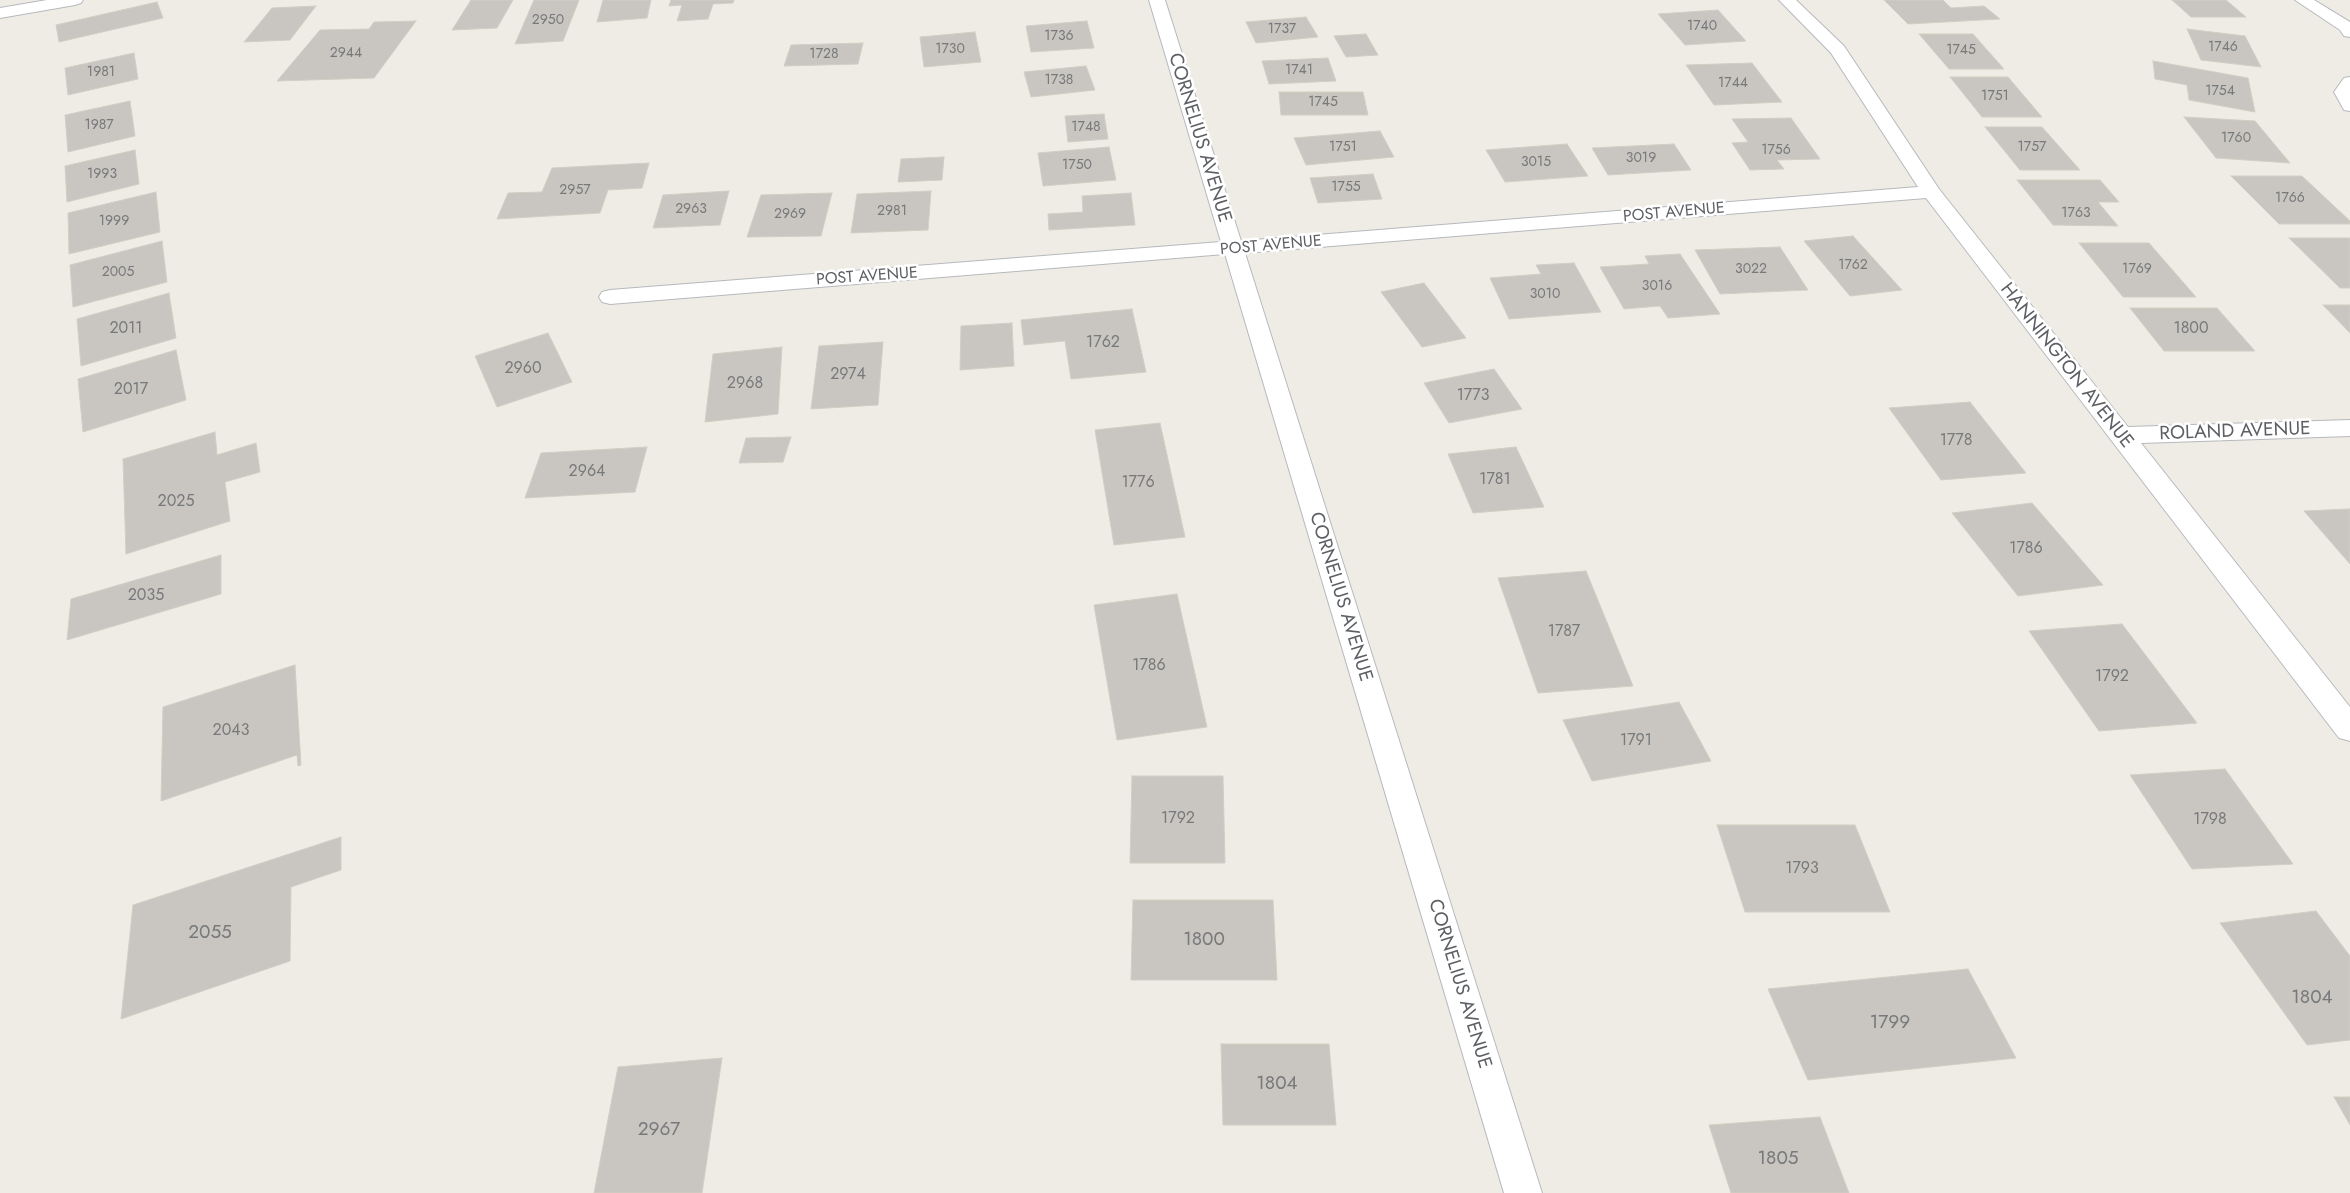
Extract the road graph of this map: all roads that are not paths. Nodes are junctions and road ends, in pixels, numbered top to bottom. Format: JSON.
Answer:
{"nodes":[{"id":1,"x":75,"y":0,"type":"edge"},
{"id":2,"x":1157,"y":0,"type":"edge"},
{"id":3,"x":1787,"y":0,"type":"edge"},
{"id":4,"x":2303,"y":0,"type":"edge"},
{"id":5,"x":0,"y":13,"type":"edge"},
{"id":6,"x":2350,"y":32,"type":"edge"},
{"id":7,"x":2350,"y":82,"type":"edge"},
{"id":8,"x":2350,"y":106,"type":"edge"},
{"id":9,"x":1931,"y":192,"type":"junction"},
{"id":10,"x":1233,"y":249,"type":"junction"},
{"id":11,"x":610,"y":297,"type":"dead end"},
{"id":12,"x":2350,"y":428,"type":"edge"},
{"id":13,"x":2120,"y":436,"type":"junction"},
{"id":14,"x":2350,"y":729,"type":"edge"},
{"id":15,"x":1523,"y":1193,"type":"edge"}],
"edges":[{"from":1,"to":5,"type":"street"},
{"from":2,"to":10,"type":"street","name":"CORNELIUS AVENUE"},
{"from":3,"to":9,"type":"street","name":"HANNINGTON AVENUE"},
{"from":4,"to":6,"type":"street"},
{"from":7,"to":8,"type":"street"},
{"from":9,"to":10,"type":"street","name":"POST AVENUE"},
{"from":9,"to":13,"type":"street","name":"HANNINGTON AVENUE"},
{"from":10,"to":11,"type":"street","name":"POST AVENUE"},
{"from":10,"to":15,"type":"street","name":"CORNELIUS AVENUE"},
{"from":12,"to":13,"type":"street","name":"ROLAND AVENUE"},
{"from":13,"to":14,"type":"street","name":"HANNINGTON AVENUE"}]}
